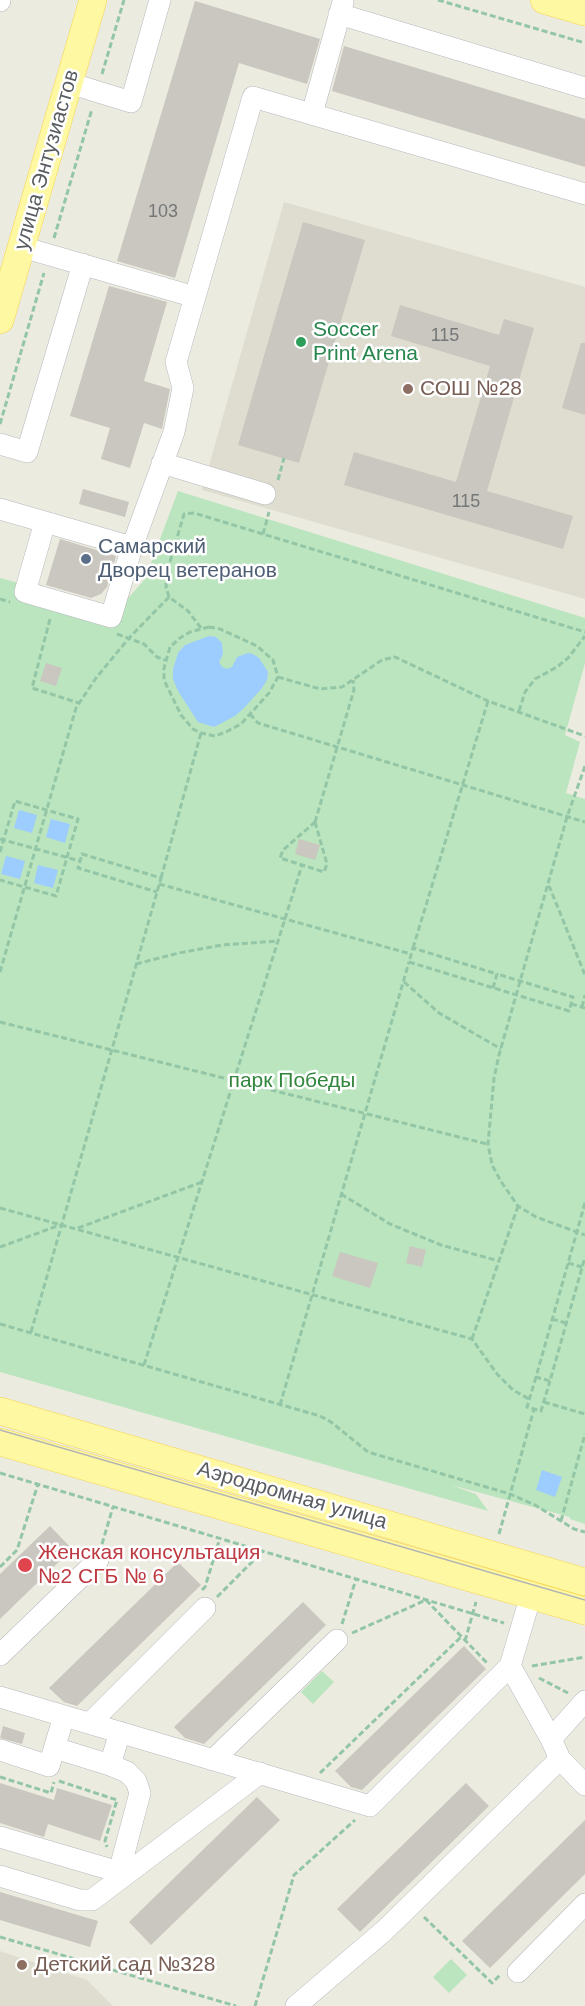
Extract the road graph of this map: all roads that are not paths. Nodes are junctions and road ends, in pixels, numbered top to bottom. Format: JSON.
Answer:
{"nodes":[{"id":1,"x":93,"y":0,"type":"edge"},
{"id":2,"x":160,"y":0,"type":"edge"},
{"id":3,"x":544,"y":0,"type":"edge"},
{"id":4,"x":341,"y":7,"type":"edge"},
{"id":5,"x":585,"y":12,"type":"edge"},
{"id":6,"x":69,"y":83,"type":"junction"},
{"id":7,"x":585,"y":87,"type":"edge"},
{"id":8,"x":312,"y":114,"type":"junction"},
{"id":9,"x":585,"y":194,"type":"edge"},
{"id":10,"x":22,"y":248,"type":"junction"},
{"id":11,"x":83,"y":264,"type":"junction"},
{"id":12,"x":195,"y":297,"type":"junction"},
{"id":13,"x":0,"y":320,"type":"edge"},
{"id":14,"x":0,"y":444,"type":"edge"},
{"id":15,"x":162,"y":463,"type":"junction"},
{"id":16,"x":265,"y":494,"type":"dead end"},
{"id":17,"x":0,"y":509,"type":"edge"},
{"id":18,"x":45,"y":522,"type":"junction"},
{"id":19,"x":132,"y":547,"type":"junction"},
{"id":20,"x":0,"y":1411,"type":"edge"},
{"id":21,"x":0,"y":1442,"type":"edge"},
{"id":22,"x":98,"y":1560,"type":"road end"},
{"id":23,"x":585,"y":1582,"type":"edge"},
{"id":24,"x":531,"y":1596,"type":"junction"},
{"id":25,"x":205,"y":1598,"type":"road end"},
{"id":26,"x":585,"y":1611,"type":"edge"},
{"id":27,"x":337,"y":1640,"type":"road end"},
{"id":28,"x":0,"y":1655,"type":"edge"},
{"id":29,"x":513,"y":1670,"type":"junction"},
{"id":30,"x":0,"y":1697,"type":"edge"},
{"id":31,"x":585,"y":1701,"type":"edge"},
{"id":32,"x":64,"y":1716,"type":"junction"},
{"id":33,"x":90,"y":1723,"type":"junction"},
{"id":34,"x":120,"y":1732,"type":"junction"},
{"id":35,"x":551,"y":1739,"type":"junction"},
{"id":36,"x":54,"y":1748,"type":"junction"},
{"id":37,"x":0,"y":1750,"type":"edge"},
{"id":38,"x":560,"y":1759,"type":"junction"},
{"id":39,"x":213,"y":1760,"type":"junction"},
{"id":40,"x":110,"y":1765,"type":"junction"},
{"id":41,"x":260,"y":1773,"type":"junction"},
{"id":42,"x":585,"y":1785,"type":"edge"},
{"id":43,"x":0,"y":1837,"type":"edge"},
{"id":44,"x":123,"y":1874,"type":"junction"},
{"id":45,"x":0,"y":1876,"type":"edge"},
{"id":46,"x":585,"y":1904,"type":"edge"},
{"id":47,"x":513,"y":1969,"type":"road end"},
{"id":48,"x":296,"y":2006,"type":"edge"}],
"edges":[{"from":1,"to":6,"type":"main road","name":"улица Энтузиастов"},
{"from":2,"to":6,"type":"lane"},
{"from":3,"to":5,"type":"main road"},
{"from":4,"to":7,"type":"lane"},
{"from":4,"to":8,"type":"lane"},
{"from":6,"to":10,"type":"main road","name":"улица Энтузиастов"},
{"from":8,"to":9,"type":"lane"},
{"from":8,"to":12,"type":"lane"},
{"from":10,"to":11,"type":"lane"},
{"from":10,"to":13,"type":"main road","name":"улица Энтузиастов"},
{"from":11,"to":12,"type":"lane"},
{"from":11,"to":14,"type":"lane"},
{"from":12,"to":15,"type":"lane"},
{"from":15,"to":16,"type":"lane"},
{"from":15,"to":19,"type":"lane"},
{"from":17,"to":18,"type":"lane"},
{"from":18,"to":19,"type":"lane"},
{"from":18,"to":19,"type":"lane"},
{"from":20,"to":23,"type":"main road","name":"Аэродромная улица"},
{"from":21,"to":24,"type":"main road","name":"Аэродромная улица"},
{"from":22,"to":28,"type":"lane"},
{"from":24,"to":26,"type":"main road","name":"Аэродромная улица"},
{"from":24,"to":29,"type":"lane"},
{"from":25,"to":33,"type":"lane"},
{"from":27,"to":39,"type":"lane"},
{"from":29,"to":35,"type":"lane"},
{"from":29,"to":41,"type":"lane"},
{"from":30,"to":32,"type":"lane"},
{"from":31,"to":35,"type":"lane"},
{"from":32,"to":33,"type":"lane"},
{"from":32,"to":36,"type":"lane"},
{"from":33,"to":34,"type":"lane"},
{"from":34,"to":39,"type":"lane"},
{"from":34,"to":40,"type":"lane"},
{"from":35,"to":38,"type":"lane"},
{"from":36,"to":37,"type":"lane"},
{"from":36,"to":40,"type":"lane"},
{"from":38,"to":42,"type":"lane"},
{"from":38,"to":48,"type":"lane"},
{"from":39,"to":41,"type":"lane"},
{"from":40,"to":44,"type":"lane"},
{"from":41,"to":44,"type":"lane"},
{"from":43,"to":44,"type":"lane"},
{"from":44,"to":45,"type":"lane"},
{"from":46,"to":47,"type":"lane"}]}
